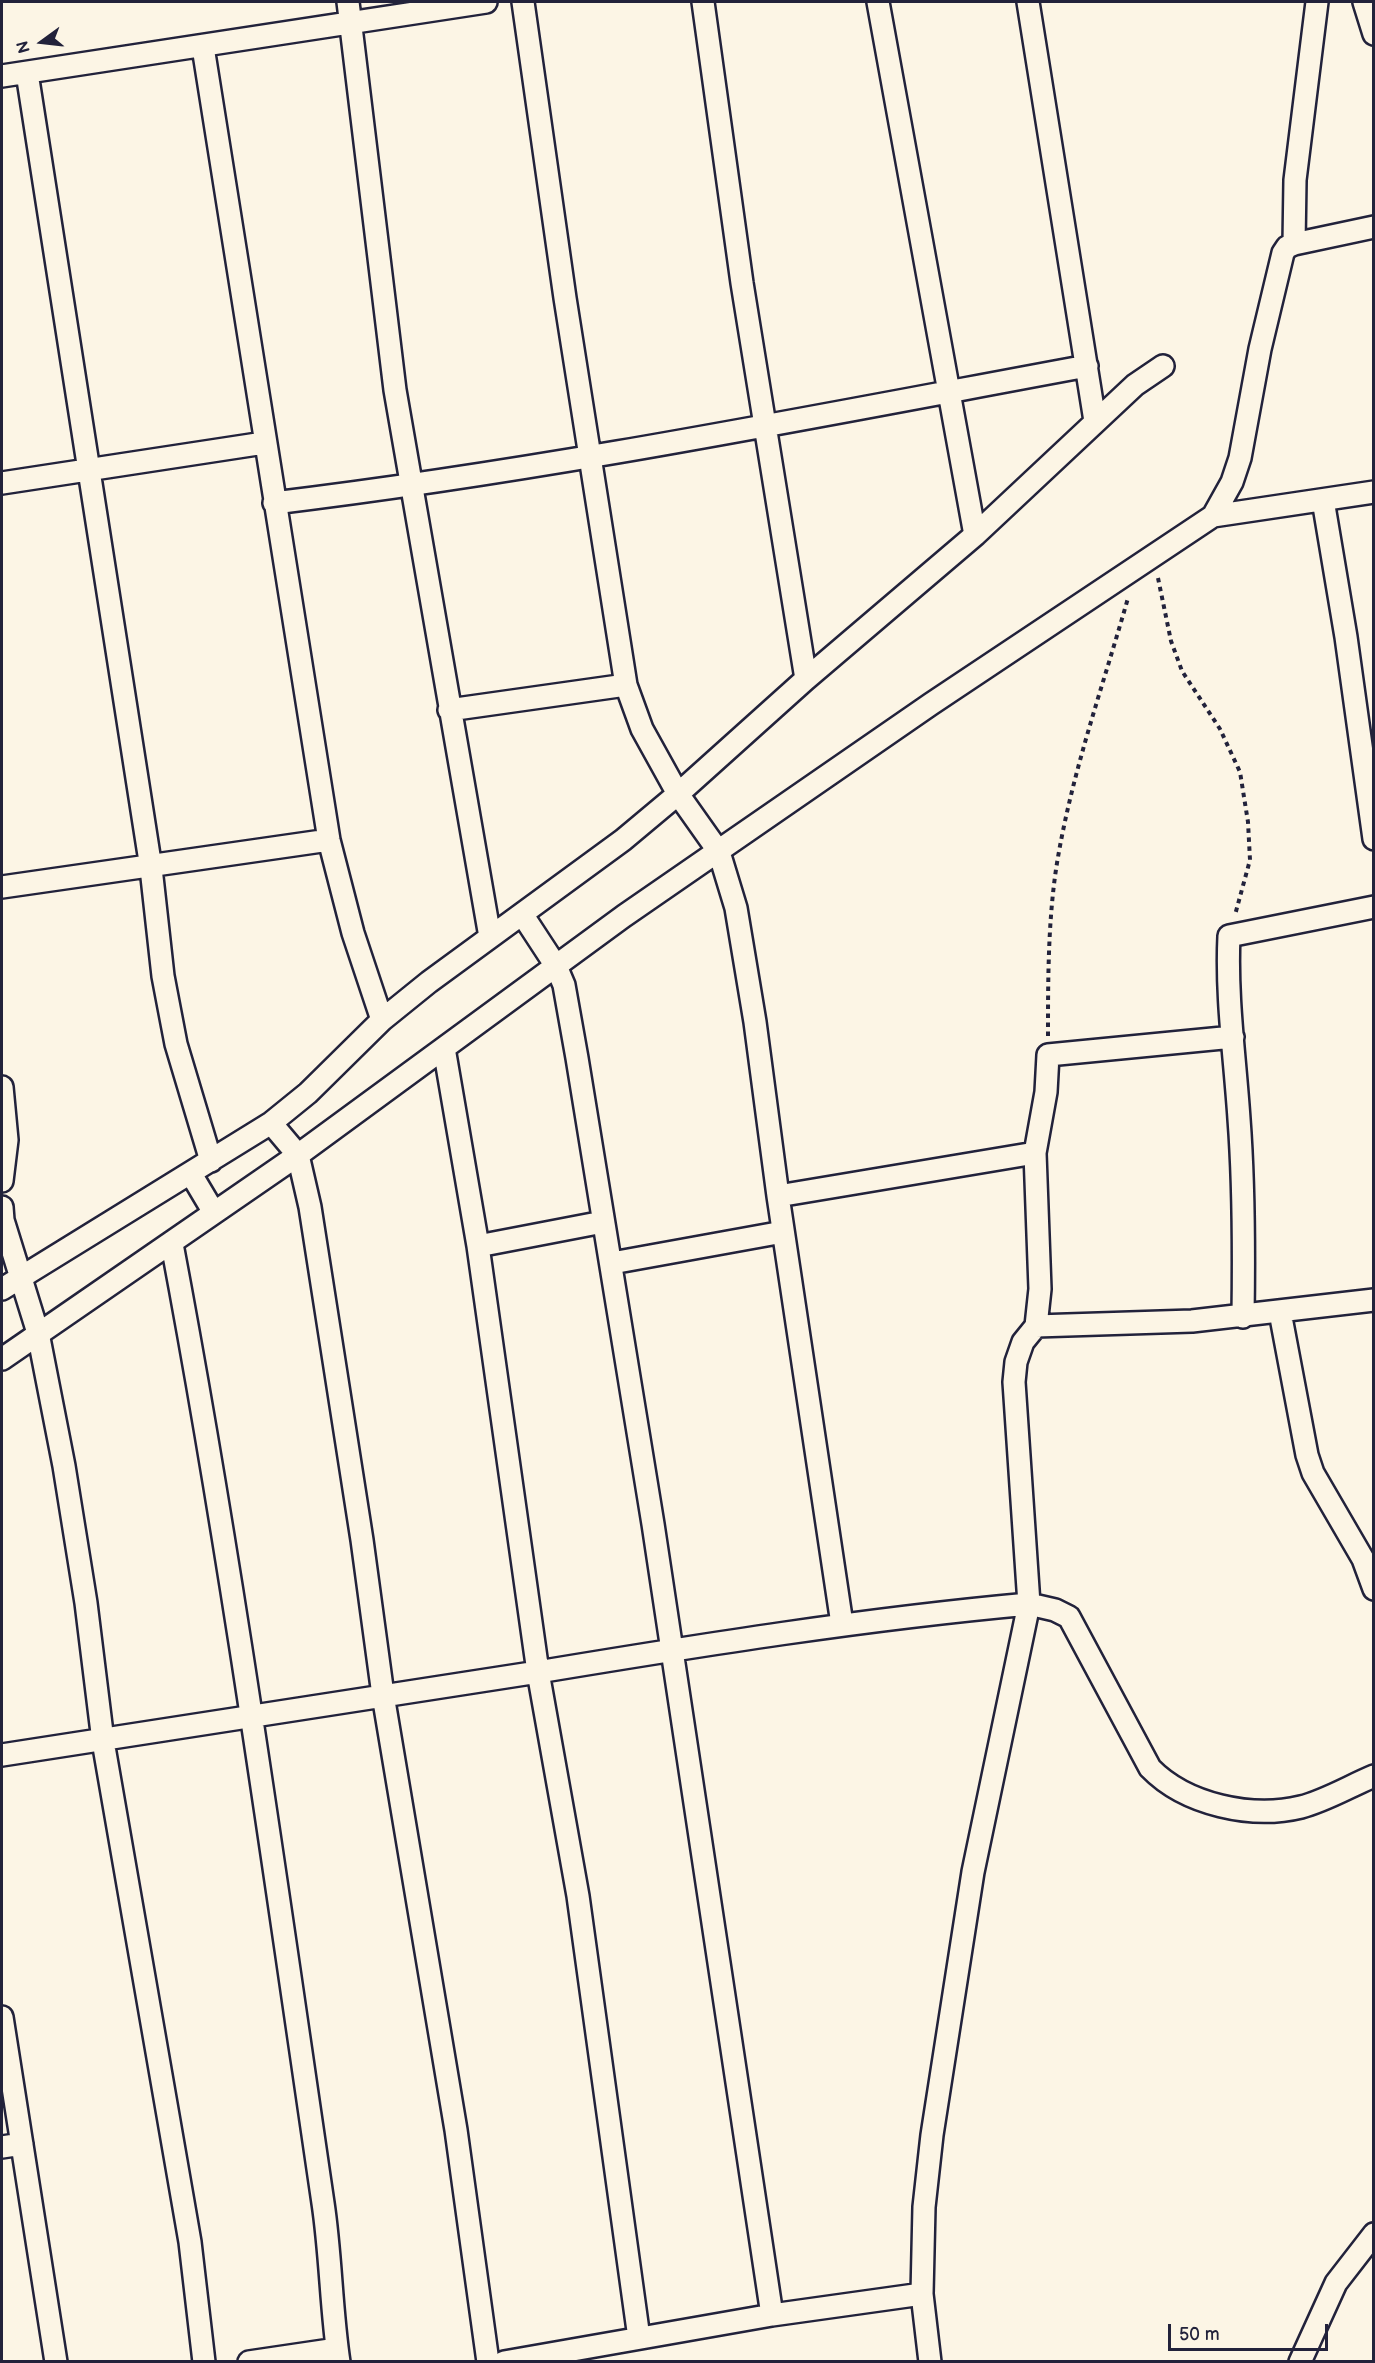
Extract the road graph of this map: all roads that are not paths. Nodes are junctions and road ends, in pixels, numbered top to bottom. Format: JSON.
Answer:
{"nodes":[{"id":1,"x":348,"y":2,"type":"edge"},
{"id":2,"x":486,"y":2,"type":"edge"},
{"id":3,"x":523,"y":2,"type":"edge"},
{"id":4,"x":703,"y":2,"type":"edge"},
{"id":5,"x":878,"y":2,"type":"edge"},
{"id":6,"x":1028,"y":2,"type":"edge"},
{"id":7,"x":1317,"y":2,"type":"edge"},
{"id":8,"x":1364,"y":2,"type":"edge"},
{"id":9,"x":351,"y":23,"type":"junction"},
{"id":10,"x":1374,"y":34,"type":"edge"},
{"id":11,"x":203,"y":46,"type":"junction"},
{"id":12,"x":27,"y":73,"type":"junction"},
{"id":13,"x":2,"y":76,"type":"edge"},
{"id":14,"x":1374,"y":227,"type":"edge"},
{"id":15,"x":1294,"y":244,"type":"junction"},
{"id":16,"x":1087,"y":366,"type":"junction"},
{"id":17,"x":1163,"y":366,"type":"dead end"},
{"id":18,"x":946,"y":392,"type":"junction"},
{"id":19,"x":1095,"y":421,"type":"junction"},
{"id":20,"x":765,"y":424,"type":"junction"},
{"id":21,"x":264,"y":443,"type":"junction"},
{"id":22,"x":590,"y":457,"type":"junction"},
{"id":23,"x":88,"y":470,"type":"junction"},
{"id":24,"x":2,"y":483,"type":"edge"},
{"id":25,"x":411,"y":486,"type":"junction"},
{"id":26,"x":1374,"y":492,"type":"edge"},
{"id":27,"x":1323,"y":500,"type":"junction"},
{"id":28,"x":274,"y":503,"type":"junction"},
{"id":29,"x":1213,"y":516,"type":"junction"},
{"id":30,"x":975,"y":535,"type":"junction"},
{"id":31,"x":806,"y":679,"type":"junction"},
{"id":32,"x":626,"y":686,"type":"junction"},
{"id":33,"x":449,"y":710,"type":"junction"},
{"id":34,"x":678,"y":794,"type":"junction"},
{"id":35,"x":1374,"y":839,"type":"edge"},
{"id":36,"x":328,"y":840,"type":"junction"},
{"id":37,"x":719,"y":852,"type":"junction"},
{"id":38,"x":151,"y":868,"type":"junction"},
{"id":39,"x":2,"y":887,"type":"edge"},
{"id":40,"x":1374,"y":907,"type":"edge"},
{"id":41,"x":522,"y":914,"type":"junction"},
{"id":42,"x":490,"y":937,"type":"junction"},
{"id":43,"x":556,"y":966,"type":"junction"},
{"id":44,"x":382,"y":1020,"type":"junction"},
{"id":45,"x":1233,"y":1037,"type":"junction"},
{"id":46,"x":444,"y":1048,"type":"junction"},
{"id":47,"x":2,"y":1087,"type":"edge"},
{"id":48,"x":272,"y":1123,"type":"junction"},
{"id":49,"x":1035,"y":1153,"type":"junction"},
{"id":50,"x":298,"y":1155,"type":"junction"},
{"id":51,"x":211,"y":1161,"type":"junction"},
{"id":52,"x":191,"y":1174,"type":"junction"},
{"id":53,"x":2,"y":1181,"type":"edge"},
{"id":54,"x":778,"y":1197,"type":"junction"},
{"id":55,"x":2,"y":1207,"type":"edge"},
{"id":56,"x":213,"y":1211,"type":"junction"},
{"id":57,"x":603,"y":1222,"type":"junction"},
{"id":58,"x":783,"y":1232,"type":"junction"},
{"id":59,"x":172,"y":1244,"type":"junction"},
{"id":60,"x":478,"y":1246,"type":"junction"},
{"id":61,"x":612,"y":1263,"type":"junction"},
{"id":62,"x":21,"y":1278,"type":"junction"},
{"id":63,"x":2,"y":1289,"type":"edge"},
{"id":64,"x":1374,"y":1300,"type":"edge"},
{"id":65,"x":1280,"y":1312,"type":"junction"},
{"id":66,"x":1244,"y":1317,"type":"junction"},
{"id":67,"x":1036,"y":1326,"type":"junction"},
{"id":68,"x":38,"y":1333,"type":"junction"},
{"id":69,"x":2,"y":1359,"type":"edge"},
{"id":70,"x":1374,"y":1589,"type":"edge"},
{"id":71,"x":1029,"y":1604,"type":"junction"},
{"id":72,"x":842,"y":1624,"type":"junction"},
{"id":73,"x":671,"y":1649,"type":"junction"},
{"id":74,"x":538,"y":1672,"type":"junction"},
{"id":75,"x":383,"y":1695,"type":"junction"},
{"id":76,"x":250,"y":1717,"type":"junction"},
{"id":77,"x":104,"y":1741,"type":"junction"},
{"id":78,"x":2,"y":1755,"type":"edge"},
{"id":79,"x":1374,"y":1776,"type":"edge"},
{"id":80,"x":2,"y":2017,"type":"edge"},
{"id":81,"x":12,"y":2146,"type":"edge"},
{"id":82,"x":1374,"y":2234,"type":"edge"},
{"id":83,"x":922,"y":2294,"type":"junction"},
{"id":84,"x":772,"y":2315,"type":"junction"},
{"id":85,"x":639,"y":2338,"type":"junction"},
{"id":86,"x":338,"y":2355,"type":"edge"},
{"id":87,"x":56,"y":2361,"type":"edge"},
{"id":88,"x":204,"y":2361,"type":"edge"},
{"id":89,"x":249,"y":2361,"type":"edge"},
{"id":90,"x":488,"y":2361,"type":"edge"},
{"id":91,"x":504,"y":2361,"type":"edge"},
{"id":92,"x":930,"y":2361,"type":"edge"},
{"id":93,"x":1299,"y":2361,"type":"edge"}],
"edges":[{"from":1,"to":9,"type":"street"},
{"from":2,"to":9,"type":"street"},
{"from":3,"to":22,"type":"street"},
{"from":4,"to":20,"type":"street"},
{"from":5,"to":18,"type":"street"},
{"from":6,"to":16,"type":"street"},
{"from":7,"to":15,"type":"street"},
{"from":8,"to":10,"type":"street"},
{"from":9,"to":11,"type":"street"},
{"from":9,"to":25,"type":"street"},
{"from":11,"to":12,"type":"street"},
{"from":11,"to":21,"type":"street"},
{"from":12,"to":13,"type":"street"},
{"from":12,"to":23,"type":"street"},
{"from":14,"to":15,"type":"street"},
{"from":15,"to":29,"type":"street"},
{"from":16,"to":18,"type":"street"},
{"from":16,"to":19,"type":"street"},
{"from":17,"to":19,"type":"street"},
{"from":18,"to":20,"type":"street"},
{"from":18,"to":30,"type":"street"},
{"from":19,"to":30,"type":"street"},
{"from":20,"to":22,"type":"street"},
{"from":20,"to":31,"type":"street"},
{"from":21,"to":23,"type":"street"},
{"from":21,"to":28,"type":"street"},
{"from":22,"to":25,"type":"street"},
{"from":22,"to":32,"type":"street"},
{"from":23,"to":24,"type":"street"},
{"from":23,"to":38,"type":"street"},
{"from":25,"to":28,"type":"street"},
{"from":25,"to":33,"type":"street"},
{"from":26,"to":27,"type":"street"},
{"from":27,"to":29,"type":"street"},
{"from":27,"to":35,"type":"street"},
{"from":28,"to":36,"type":"street"},
{"from":29,"to":37,"type":"street"},
{"from":30,"to":31,"type":"street"},
{"from":31,"to":34,"type":"street"},
{"from":32,"to":33,"type":"street"},
{"from":32,"to":34,"type":"street"},
{"from":33,"to":42,"type":"street"},
{"from":34,"to":37,"type":"street"},
{"from":34,"to":41,"type":"street"},
{"from":36,"to":38,"type":"street"},
{"from":36,"to":44,"type":"street"},
{"from":37,"to":43,"type":"street"},
{"from":37,"to":54,"type":"street"},
{"from":38,"to":39,"type":"street"},
{"from":38,"to":51,"type":"street"},
{"from":40,"to":45,"type":"street"},
{"from":41,"to":42,"type":"street"},
{"from":41,"to":43,"type":"street"},
{"from":42,"to":44,"type":"street"},
{"from":43,"to":46,"type":"street"},
{"from":43,"to":57,"type":"street"},
{"from":44,"to":48,"type":"street"},
{"from":45,"to":49,"type":"street"},
{"from":45,"to":66,"type":"street"},
{"from":46,"to":50,"type":"street"},
{"from":46,"to":60,"type":"street"},
{"from":47,"to":53,"type":"street"},
{"from":48,"to":50,"type":"street"},
{"from":48,"to":51,"type":"street"},
{"from":49,"to":54,"type":"street"},
{"from":49,"to":67,"type":"street"},
{"from":50,"to":56,"type":"street"},
{"from":50,"to":75,"type":"street"},
{"from":51,"to":52,"type":"street"},
{"from":52,"to":56,"type":"street"},
{"from":52,"to":62,"type":"street"},
{"from":54,"to":58,"type":"street"},
{"from":55,"to":62,"type":"street"},
{"from":56,"to":59,"type":"street"},
{"from":57,"to":60,"type":"street"},
{"from":57,"to":61,"type":"street"},
{"from":58,"to":61,"type":"street"},
{"from":58,"to":72,"type":"street"},
{"from":59,"to":68,"type":"street"},
{"from":59,"to":76,"type":"street"},
{"from":60,"to":74,"type":"street"},
{"from":61,"to":73,"type":"street"},
{"from":62,"to":63,"type":"street"},
{"from":62,"to":68,"type":"street"},
{"from":64,"to":65,"type":"street"},
{"from":65,"to":66,"type":"street"},
{"from":65,"to":70,"type":"street"},
{"from":66,"to":67,"type":"street"},
{"from":67,"to":71,"type":"street"},
{"from":68,"to":69,"type":"street"},
{"from":68,"to":77,"type":"street"},
{"from":71,"to":72,"type":"street"},
{"from":71,"to":79,"type":"street"},
{"from":71,"to":83,"type":"street"},
{"from":72,"to":73,"type":"street"},
{"from":73,"to":74,"type":"street"},
{"from":73,"to":84,"type":"street"},
{"from":74,"to":75,"type":"street"},
{"from":74,"to":85,"type":"street"},
{"from":75,"to":76,"type":"street"},
{"from":75,"to":90,"type":"street"},
{"from":76,"to":77,"type":"street"},
{"from":76,"to":86,"type":"street"},
{"from":77,"to":78,"type":"street"},
{"from":77,"to":88,"type":"street"},
{"from":80,"to":81,"type":"street"},
{"from":81,"to":87,"type":"street"},
{"from":82,"to":93,"type":"street"},
{"from":83,"to":84,"type":"street"},
{"from":83,"to":92,"type":"street"},
{"from":84,"to":85,"type":"street"},
{"from":85,"to":91,"type":"street"},
{"from":86,"to":89,"type":"street"}]}
